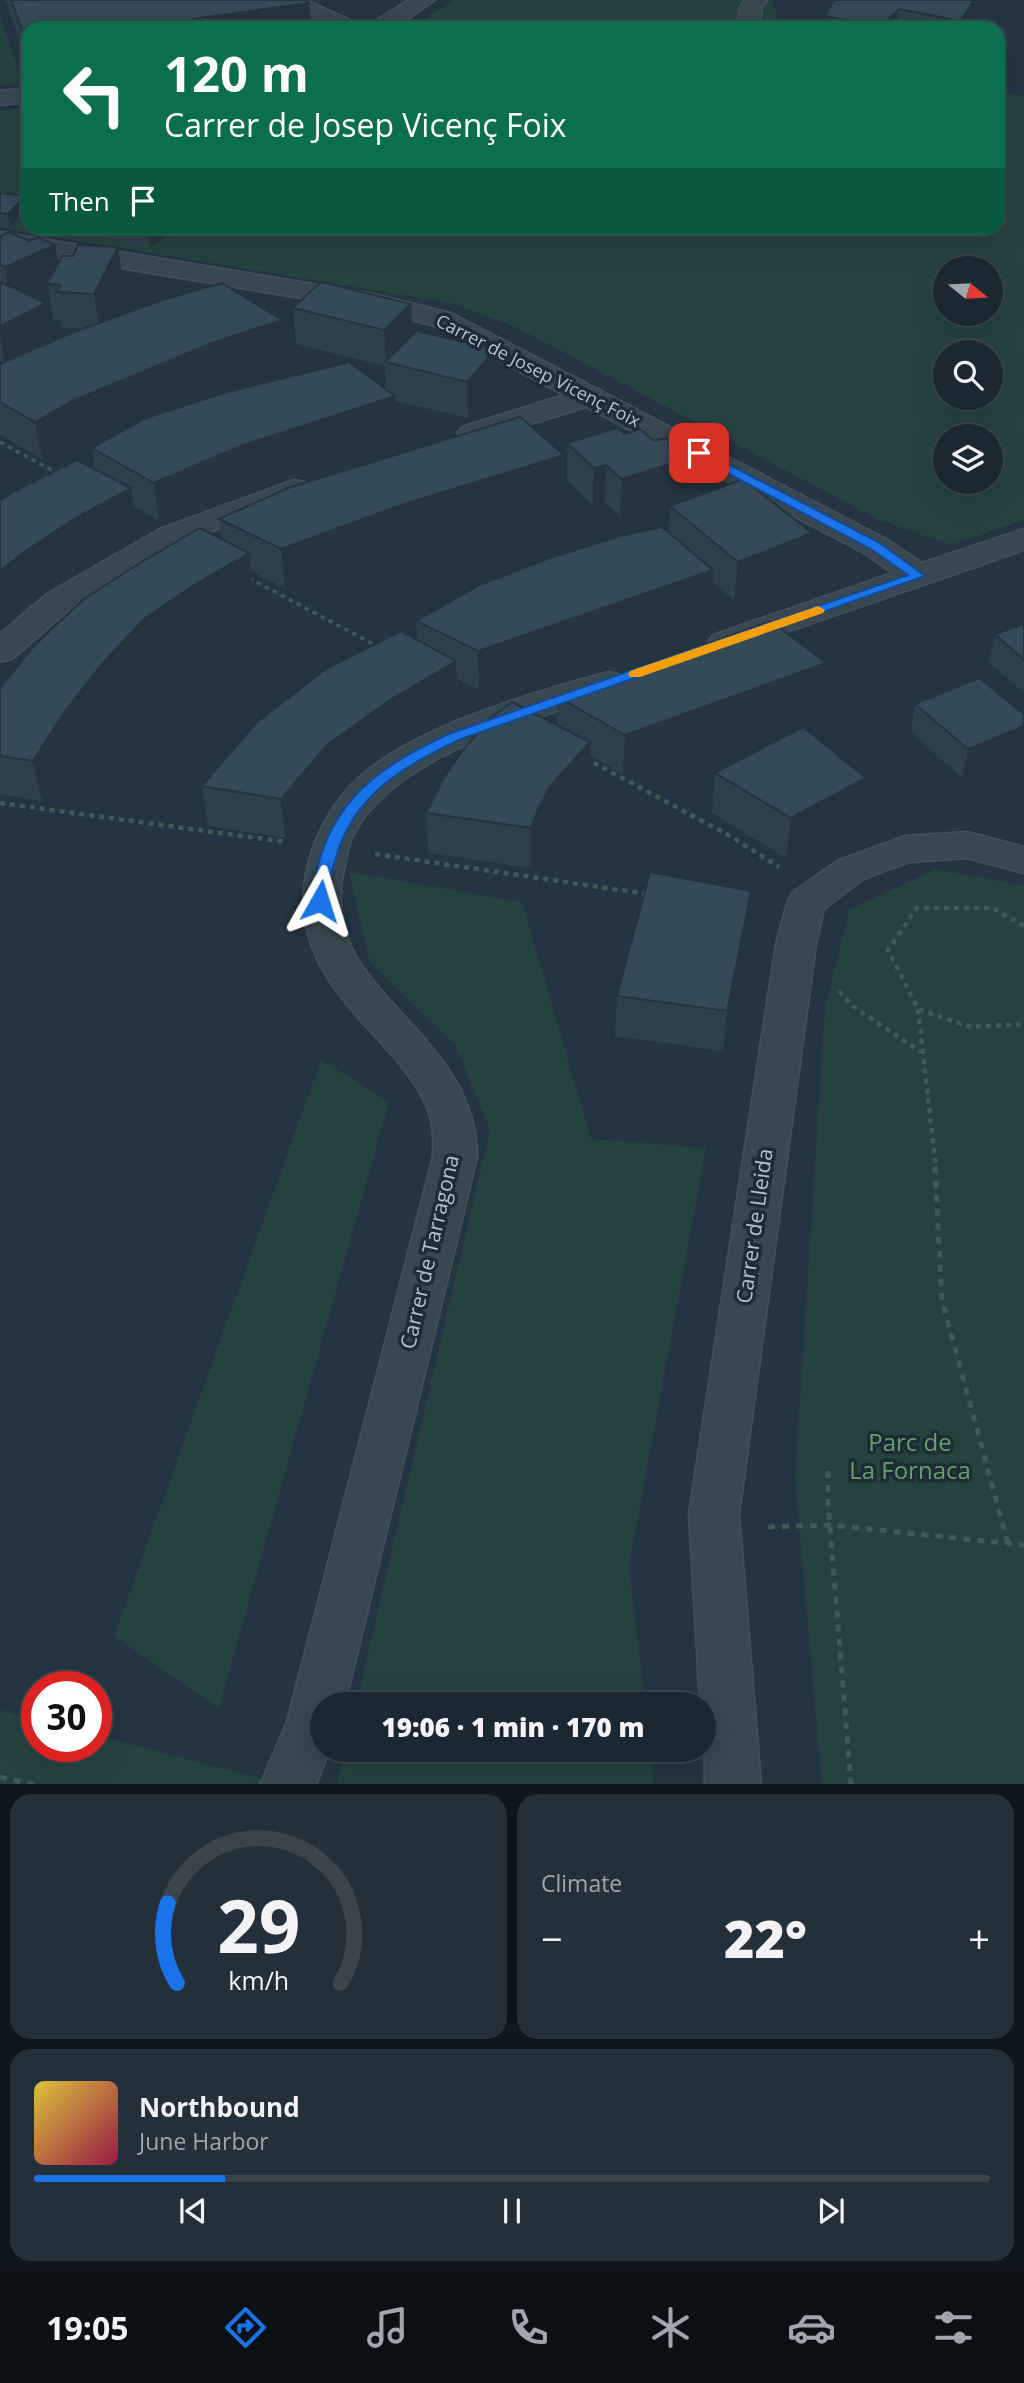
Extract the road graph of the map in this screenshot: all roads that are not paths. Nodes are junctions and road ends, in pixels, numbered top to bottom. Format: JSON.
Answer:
{"nodes":[{"id":1,"x":288,"y":0,"type":"edge"},
{"id":2,"x":424,"y":0,"type":"edge"},
{"id":3,"x":757,"y":0,"type":"edge"},
{"id":4,"x":338,"y":21,"type":"edge"},
{"id":5,"x":391,"y":21,"type":"edge"},
{"id":6,"x":749,"y":21,"type":"edge"},
{"id":7,"x":21,"y":95,"type":"edge"},
{"id":8,"x":0,"y":98,"type":"edge"},
{"id":9,"x":0,"y":240,"type":"edge"},
{"id":10,"x":272,"y":285,"type":"junction"},
{"id":11,"x":220,"y":303,"type":"edge"},
{"id":12,"x":587,"y":397,"type":"junction"},
{"id":13,"x":444,"y":442,"type":"edge"},
{"id":14,"x":327,"y":478,"type":"edge"},
{"id":15,"x":1024,"y":538,"type":"edge"},
{"id":16,"x":919,"y":576,"type":"junction"},
{"id":17,"x":0,"y":652,"type":"edge"},
{"id":18,"x":694,"y":653,"type":"edge"},
{"id":19,"x":641,"y":671,"type":"edge"},
{"id":20,"x":1024,"y":860,"type":"edge"},
{"id":21,"x":288,"y":1784,"type":"edge"},
{"id":22,"x":733,"y":1784,"type":"edge"}],
"edges":[{"from":1,"to":4,"type":"street"},
{"from":2,"to":5,"type":"street"},
{"from":3,"to":6,"type":"street"},
{"from":7,"to":8,"type":"street"},
{"from":9,"to":10,"type":"street","name":"Carrer de Josep Vicenç Foix"},
{"from":10,"to":11,"type":"street"},
{"from":10,"to":12,"type":"street","name":"Carrer de Josep Vicenç Foix"},
{"from":12,"to":13,"type":"street"},
{"from":12,"to":16,"type":"street","name":"Carrer de Josep Vicenç Foix"},
{"from":14,"to":17,"type":"street"},
{"from":15,"to":16,"type":"street"},
{"from":16,"to":18,"type":"street"},
{"from":19,"to":21,"type":"street","name":"Carrer de Tarragona"},
{"from":20,"to":22,"type":"street","name":"Carrer de Lleida"}]}
